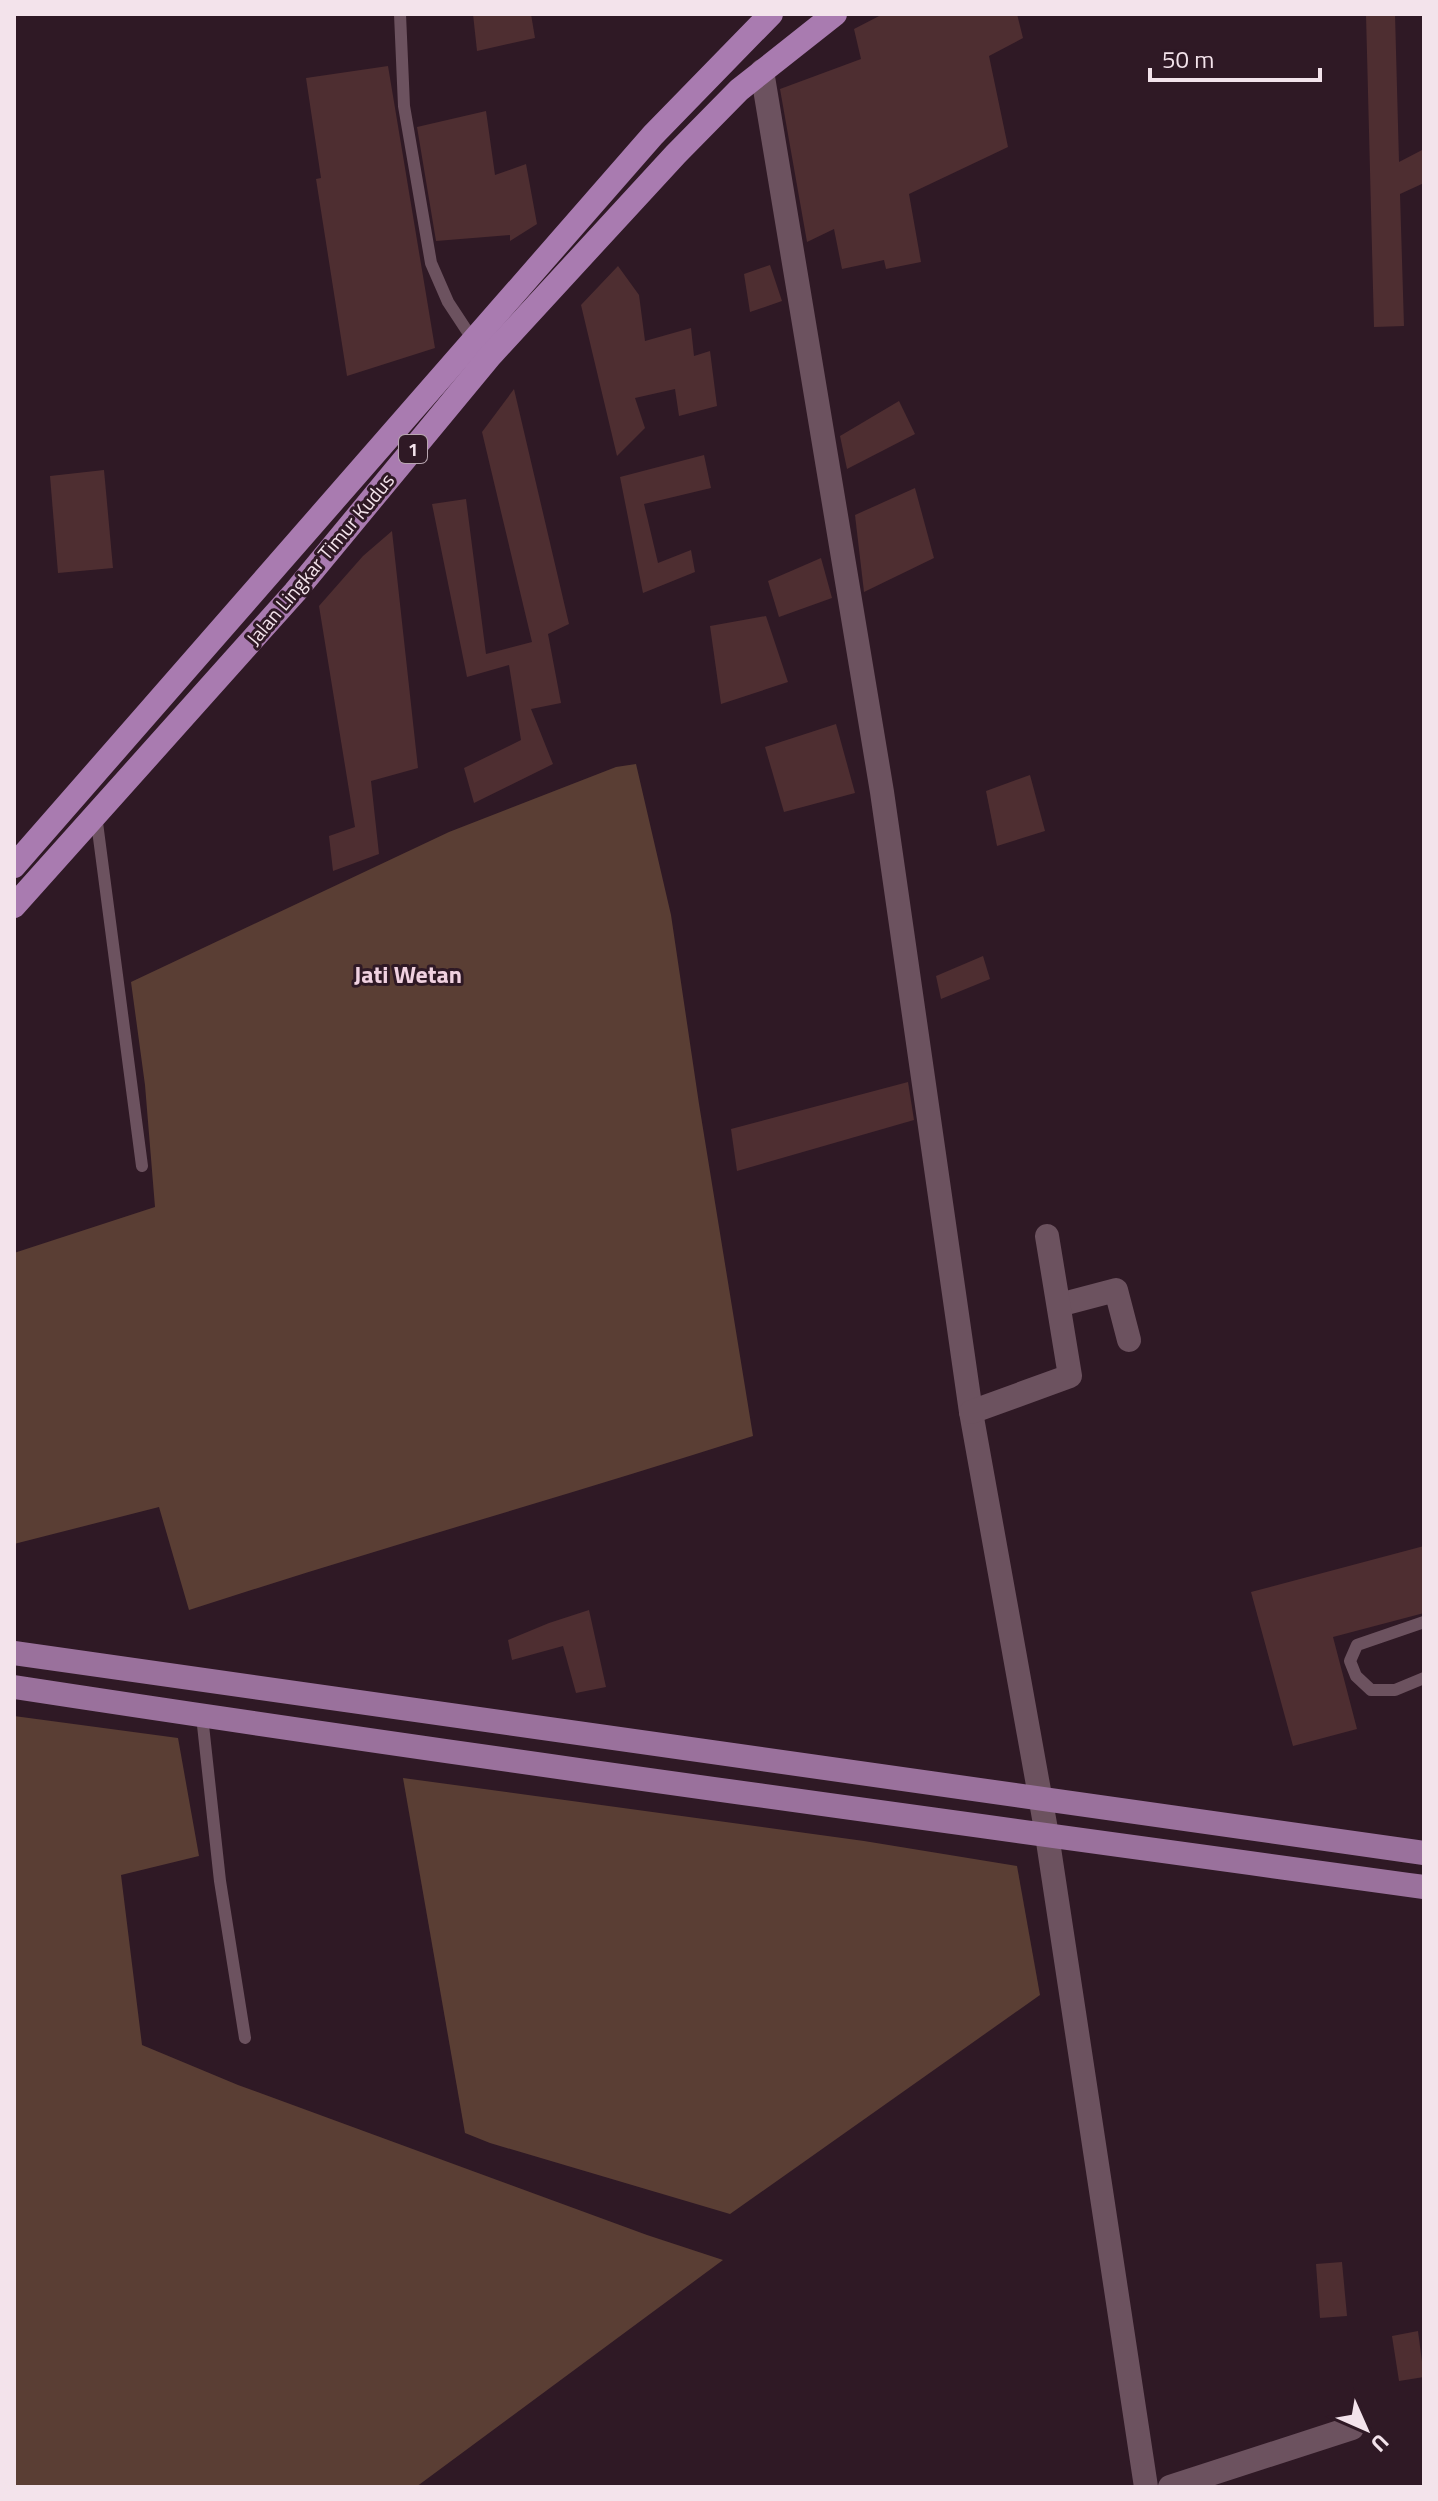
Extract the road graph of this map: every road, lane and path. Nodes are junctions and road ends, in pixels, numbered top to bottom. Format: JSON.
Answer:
{"nodes":[{"id":1,"x":400,"y":14,"type":"edge"},
{"id":2,"x":835,"y":14,"type":"edge"},
{"id":3,"x":767,"y":15,"type":"edge"},
{"id":4,"x":762,"y":71,"type":"junction"},
{"id":5,"x":473,"y":340,"type":"junction"},
{"id":6,"x":96,"y":815,"type":"junction"},
{"id":7,"x":14,"y":866,"type":"edge"},
{"id":8,"x":14,"y":906,"type":"edge"},
{"id":9,"x":142,"y":1166,"type":"dead end"},
{"id":10,"x":1047,"y":1236,"type":"dead end"},
{"id":11,"x":1059,"y":1305,"type":"junction"},
{"id":12,"x":1129,"y":1340,"type":"dead end"},
{"id":13,"x":971,"y":1412,"type":"junction"},
{"id":14,"x":1424,"y":1622,"type":"edge"},
{"id":15,"x":14,"y":1653,"type":"edge"},
{"id":16,"x":1424,"y":1678,"type":"edge"},
{"id":17,"x":14,"y":1687,"type":"edge"},
{"id":18,"x":202,"y":1716,"type":"junction"},
{"id":19,"x":1040,"y":1800,"type":"junction"},
{"id":20,"x":1047,"y":1835,"type":"junction"},
{"id":21,"x":1424,"y":1853,"type":"edge"},
{"id":22,"x":1424,"y":1887,"type":"edge"},
{"id":23,"x":245,"y":2038,"type":"dead end"},
{"id":24,"x":1352,"y":2428,"type":"dead end"},
{"id":25,"x":1146,"y":2487,"type":"edge"},
{"id":26,"x":1170,"y":2487,"type":"edge"}],
"edges":[{"from":1,"to":5,"type":"lane"},
{"from":2,"to":4,"type":"highway","name":"Jalan Lingkar Timur Kudus","number":"1"},
{"from":3,"to":5,"type":"highway","name":"Jalan Lingkar Timur Kudus","number":"1"},
{"from":4,"to":6,"type":"highway","name":"Jalan Lingkar Timur Kudus","number":"1"},
{"from":4,"to":13,"type":"street"},
{"from":5,"to":7,"type":"highway","name":"Jalan Lingkar Timur Kudus","number":"1"},
{"from":6,"to":8,"type":"highway","name":"Jalan Lingkar Timur Kudus","number":"1"},
{"from":6,"to":9,"type":"lane"},
{"from":10,"to":11,"type":"street"},
{"from":11,"to":12,"type":"street"},
{"from":11,"to":13,"type":"street"},
{"from":13,"to":19,"type":"street"},
{"from":14,"to":16,"type":"lane"},
{"from":15,"to":19,"type":"main road"},
{"from":17,"to":18,"type":"main road"},
{"from":18,"to":20,"type":"main road"},
{"from":18,"to":23,"type":"lane"},
{"from":19,"to":20,"type":"street"},
{"from":19,"to":21,"type":"main road"},
{"from":20,"to":22,"type":"main road"},
{"from":20,"to":25,"type":"street"},
{"from":24,"to":26,"type":"street"}]}
